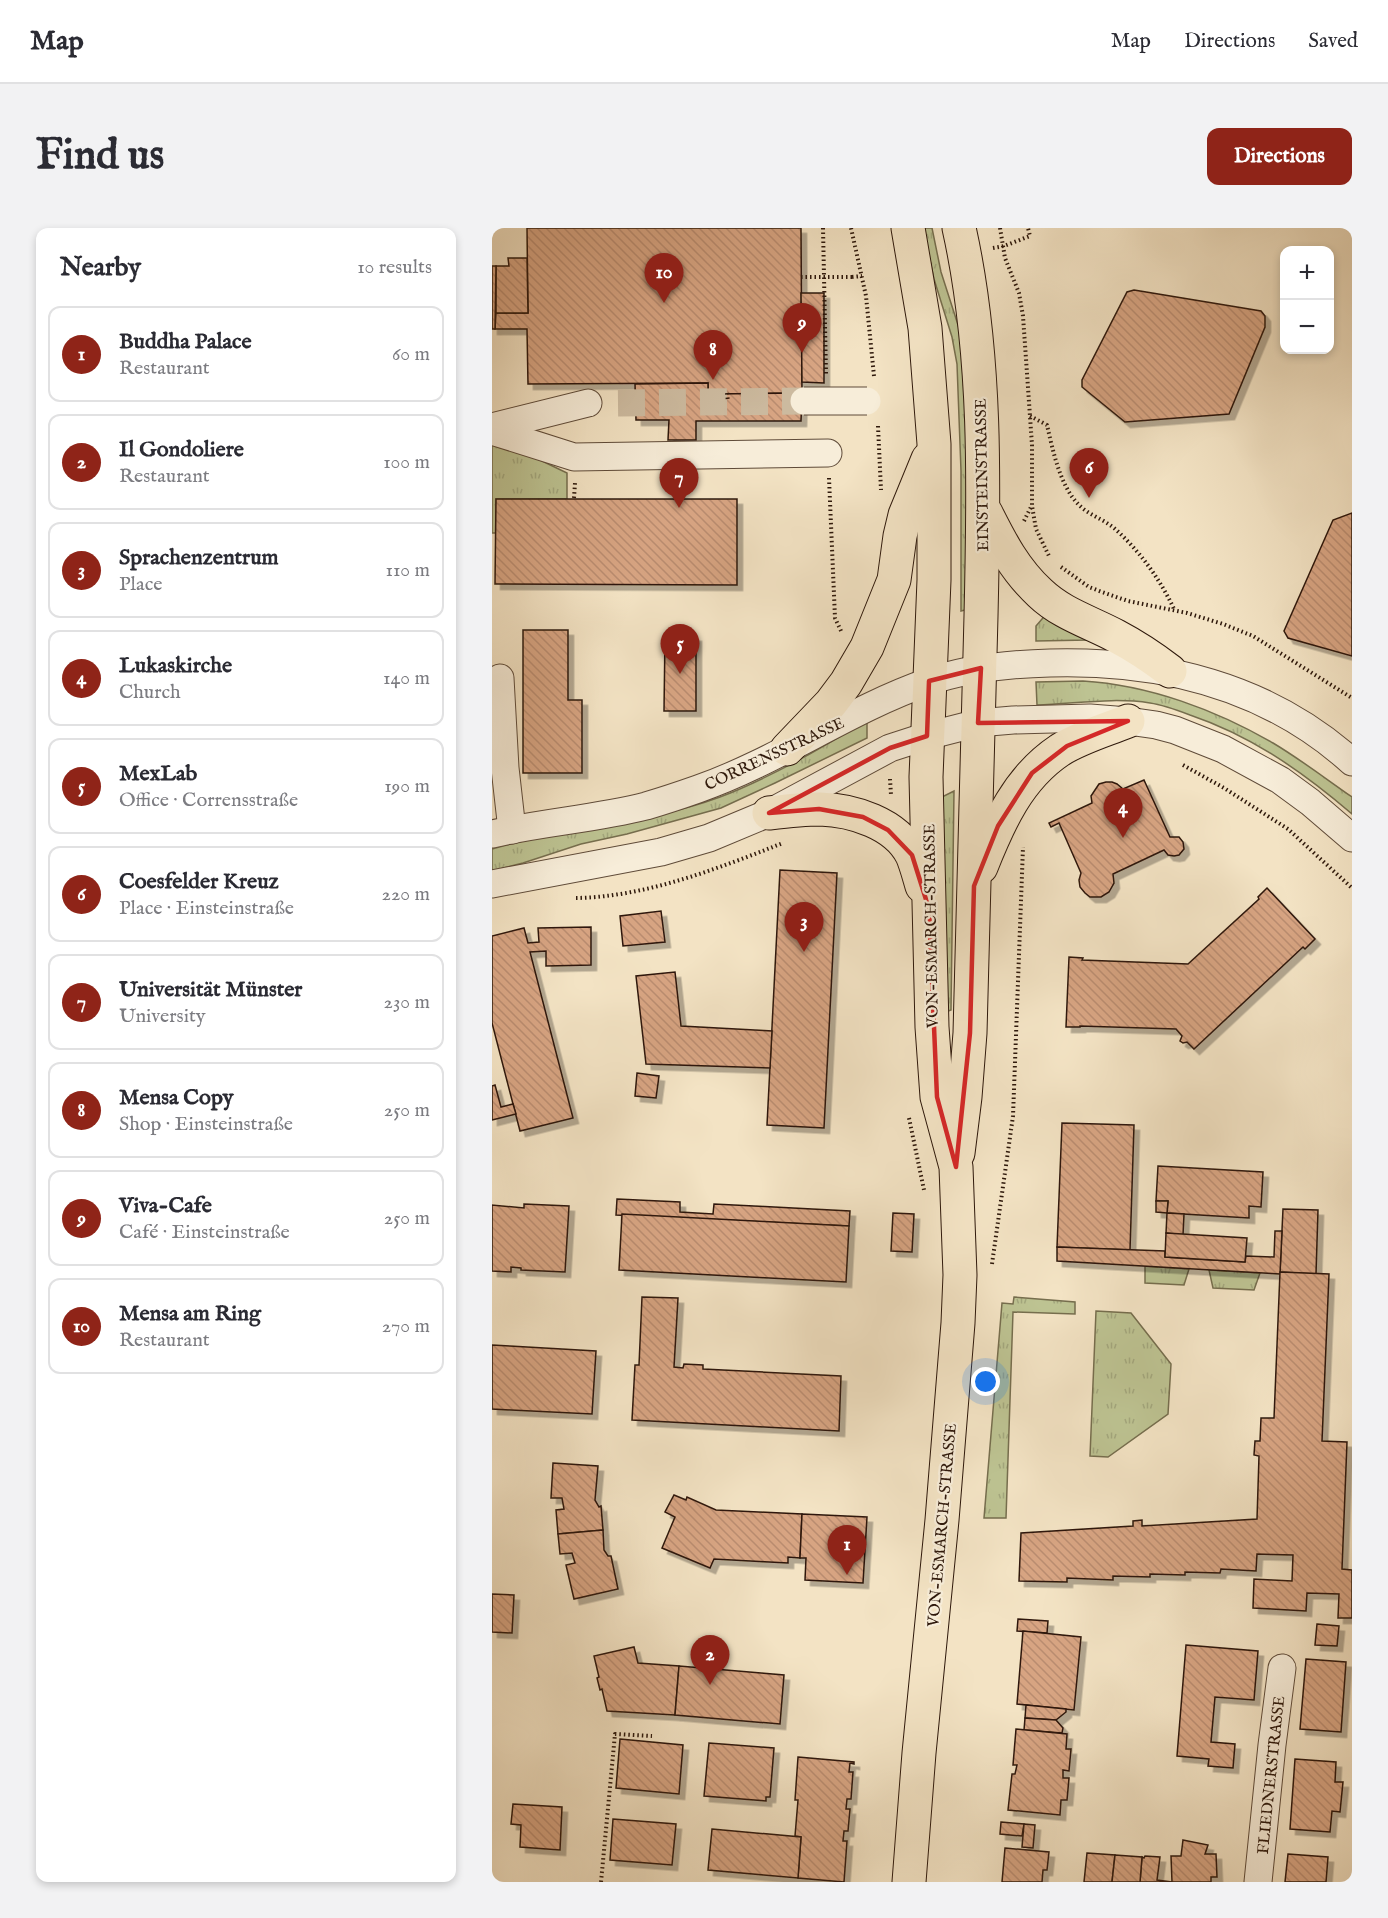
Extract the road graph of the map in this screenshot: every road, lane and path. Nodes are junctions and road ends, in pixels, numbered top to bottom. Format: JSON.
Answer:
{"nodes":[{"id":1,"x":823,"y":228,"type":"edge"},
{"id":2,"x":908,"y":228,"type":"edge"},
{"id":3,"x":959,"y":228,"type":"edge"},
{"id":4,"x":1000,"y":228,"type":"edge"},
{"id":5,"x":1028,"y":228,"type":"edge"},
{"id":6,"x":1004,"y":246,"type":"junction"},
{"id":7,"x":862,"y":276,"type":"dead end"},
{"id":8,"x":801,"y":277,"type":"dead end"},
{"id":9,"x":826,"y":385,"type":"dead end"},
{"id":10,"x":727,"y":393,"type":"dead end"},
{"id":11,"x":804,"y":401,"type":"tunnel mouth"},
{"id":12,"x":872,"y":401,"type":"dead end"},
{"id":13,"x":728,"y":402,"type":"dead end"},
{"id":14,"x":588,"y":403,"type":"tunnel mouth"},
{"id":15,"x":1030,"y":416,"type":"junction"},
{"id":16,"x":492,"y":429,"type":"edge"},
{"id":17,"x":934,"y":444,"type":"junction"},
{"id":18,"x":828,"y":453,"type":"joint"},
{"id":19,"x":984,"y":507,"type":"junction"},
{"id":20,"x":1174,"y":610,"type":"junction"},
{"id":21,"x":842,"y":634,"type":"dead end"},
{"id":22,"x":981,"y":668,"type":"junction"},
{"id":23,"x":1170,"y":671,"type":"junction"},
{"id":24,"x":500,"y":678,"type":"dead end"},
{"id":25,"x":929,"y":681,"type":"junction"},
{"id":26,"x":1352,"y":698,"type":"edge"},
{"id":27,"x":1128,"y":721,"type":"junction"},
{"id":28,"x":978,"y":723,"type":"junction"},
{"id":29,"x":927,"y":736,"type":"junction"},
{"id":30,"x":787,"y":749,"type":"junction"},
{"id":31,"x":1352,"y":762,"type":"edge"},
{"id":32,"x":1180,"y":764,"type":"dead end"},
{"id":33,"x":769,"y":813,"type":"junction"},
{"id":34,"x":502,"y":832,"type":"edge"},
{"id":35,"x":1352,"y":838,"type":"edge"},
{"id":36,"x":1024,"y":843,"type":"dead end"},
{"id":37,"x":492,"y":884,"type":"edge"},
{"id":38,"x":974,"y":886,"type":"junction"},
{"id":39,"x":1352,"y":888,"type":"edge"},
{"id":40,"x":929,"y":909,"type":"junction"},
{"id":41,"x":906,"y":1107,"type":"dead end"},
{"id":42,"x":956,"y":1167,"type":"junction"},
{"id":43,"x":926,"y":1199,"type":"dead end"},
{"id":44,"x":991,"y":1266,"type":"dead end"},
{"id":45,"x":1282,"y":1668,"type":"dead end"},
{"id":46,"x":652,"y":1736,"type":"dead end"},
{"id":47,"x":601,"y":1882,"type":"edge"},
{"id":48,"x":909,"y":1882,"type":"edge"},
{"id":49,"x":1258,"y":1882,"type":"edge"}],
"edges":[{"from":1,"to":9,"type":"path"},
{"from":2,"to":17,"type":"main road"},
{"from":3,"to":19,"type":"main road","name":"EINSTEINSTRASSE"},
{"from":4,"to":6,"type":"path"},
{"from":5,"to":6,"type":"path"},
{"from":6,"to":15,"type":"path"},
{"from":7,"to":8,"type":"path","bridge":true},
{"from":10,"to":13,"type":"path"},
{"from":11,"to":12,"type":"street","bridge":true},
{"from":14,"to":16,"type":"street"},
{"from":15,"to":20,"type":"path"},
{"from":15,"to":20,"type":"path"},
{"from":16,"to":18,"type":"street"},
{"from":17,"to":25,"type":"main road"},
{"from":17,"to":30,"type":"main road"},
{"from":18,"to":21,"type":"path"},
{"from":19,"to":22,"type":"main road","name":"EINSTEINSTRASSE"},
{"from":19,"to":23,"type":"main road"},
{"from":20,"to":26,"type":"path"},
{"from":22,"to":23,"type":"street","name":"CORRENSSTRASSE"},
{"from":22,"to":25,"type":"street","name":"CORRENSSTRASSE"},
{"from":22,"to":28,"type":"main road","name":"EINSTEINSTRASSE"},
{"from":23,"to":31,"type":"street","name":"CORRENSSTRASSE"},
{"from":24,"to":34,"type":"street"},
{"from":25,"to":29,"type":"main road","name":"VON-ESMARCH-STRASSE"},
{"from":25,"to":30,"type":"street","name":"CORRENSSTRASSE"},
{"from":27,"to":28,"type":"street"},
{"from":27,"to":35,"type":"street"},
{"from":27,"to":38,"type":"main road"},
{"from":28,"to":29,"type":"street"},
{"from":28,"to":38,"type":"main road","name":"VON-ESMARCH-STRASSE"},
{"from":29,"to":33,"type":"street"},
{"from":29,"to":40,"type":"main road","name":"VON-ESMARCH-STRASSE"},
{"from":30,"to":34,"type":"street","name":"CORRENSSTRASSE"},
{"from":32,"to":39,"type":"path"},
{"from":33,"to":37,"type":"street"},
{"from":33,"to":40,"type":"main road"},
{"from":36,"to":44,"type":"path"},
{"from":38,"to":42,"type":"main road","name":"VON-ESMARCH-STRASSE"},
{"from":40,"to":42,"type":"main road","name":"VON-ESMARCH-STRASSE"},
{"from":41,"to":43,"type":"path"},
{"from":42,"to":48,"type":"main road","name":"VON-ESMARCH-STRASSE"},
{"from":45,"to":49,"type":"street","name":"FLIEDNERSTRASSE"},
{"from":46,"to":47,"type":"path"}]}
